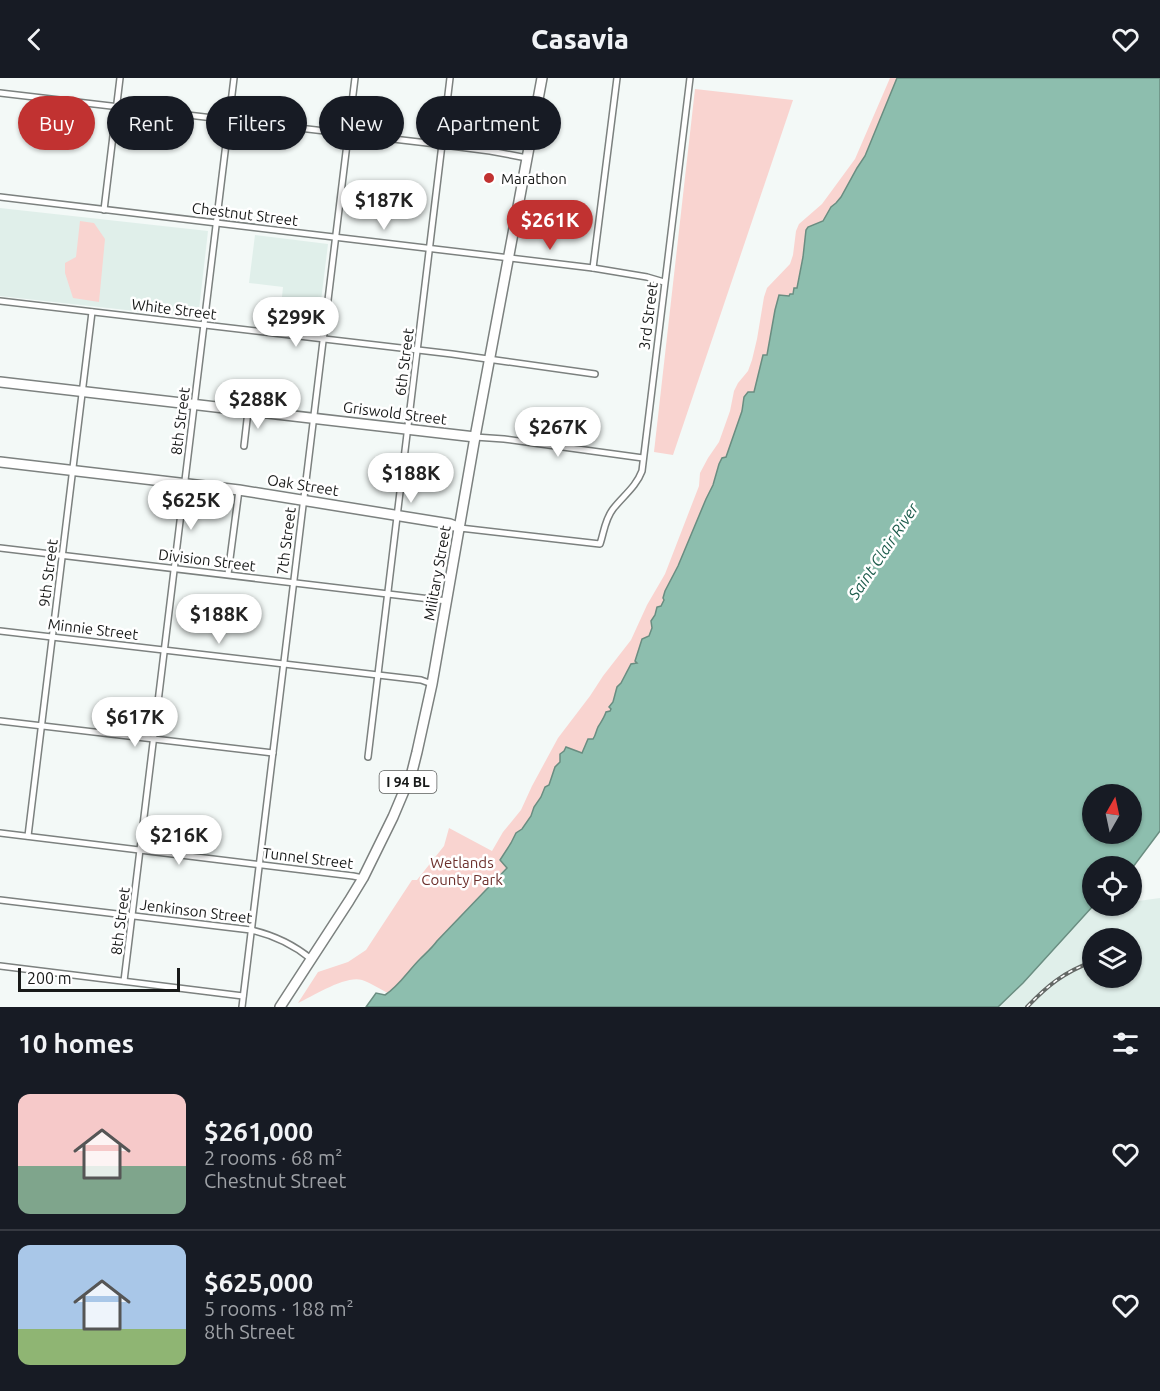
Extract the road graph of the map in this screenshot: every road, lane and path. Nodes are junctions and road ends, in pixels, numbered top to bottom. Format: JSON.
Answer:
{"nodes":[{"id":1,"x":120,"y":78,"type":"edge"},
{"id":2,"x":234,"y":78,"type":"edge"},
{"id":3,"x":354,"y":78,"type":"edge"},
{"id":4,"x":450,"y":78,"type":"edge"},
{"id":5,"x":542,"y":78,"type":"edge"},
{"id":6,"x":617,"y":78,"type":"edge"},
{"id":7,"x":690,"y":78,"type":"edge"},
{"id":8,"x":0,"y":93,"type":"edge"},
{"id":9,"x":118,"y":96,"type":"edge"},
{"id":10,"x":232,"y":96,"type":"edge"},
{"id":11,"x":352,"y":96,"type":"edge"},
{"id":12,"x":448,"y":96,"type":"edge"},
{"id":13,"x":107,"y":106,"type":"edge"},
{"id":14,"x":112,"y":150,"type":"edge"},
{"id":15,"x":225,"y":150,"type":"edge"},
{"id":16,"x":346,"y":150,"type":"edge"},
{"id":17,"x":442,"y":150,"type":"edge"},
{"id":18,"x":480,"y":150,"type":"edge"},
{"id":19,"x":527,"y":158,"type":"junction"},
{"id":20,"x":0,"y":197,"type":"edge"},
{"id":21,"x":104,"y":210,"type":"junction"},
{"id":22,"x":216,"y":223,"type":"junction"},
{"id":23,"x":336,"y":237,"type":"junction"},
{"id":24,"x":430,"y":248,"type":"junction"},
{"id":25,"x":508,"y":258,"type":"junction"},
{"id":26,"x":593,"y":268,"type":"junction"},
{"id":27,"x":664,"y":282,"type":"junction"},
{"id":28,"x":0,"y":301,"type":"edge"},
{"id":29,"x":92,"y":312,"type":"junction"},
{"id":30,"x":204,"y":325,"type":"junction"},
{"id":31,"x":323,"y":339,"type":"junction"},
{"id":32,"x":418,"y":350,"type":"junction"},
{"id":33,"x":490,"y":359,"type":"junction"},
{"id":34,"x":595,"y":374,"type":"dead end"},
{"id":35,"x":0,"y":382,"type":"edge"},
{"id":36,"x":83,"y":392,"type":"junction"},
{"id":37,"x":195,"y":404,"type":"junction"},
{"id":38,"x":248,"y":411,"type":"junction"},
{"id":39,"x":314,"y":418,"type":"junction"},
{"id":40,"x":408,"y":430,"type":"junction"},
{"id":41,"x":475,"y":437,"type":"junction"},
{"id":42,"x":244,"y":446,"type":"dead end"},
{"id":43,"x":643,"y":458,"type":"junction"},
{"id":44,"x":0,"y":462,"type":"edge"},
{"id":45,"x":72,"y":470,"type":"junction"},
{"id":46,"x":185,"y":483,"type":"junction"},
{"id":47,"x":238,"y":490,"type":"junction"},
{"id":48,"x":303,"y":500,"type":"junction"},
{"id":49,"x":398,"y":516,"type":"junction"},
{"id":50,"x":460,"y":528,"type":"junction"},
{"id":51,"x":600,"y":544,"type":"joint"},
{"id":52,"x":0,"y":548,"type":"edge"},
{"id":53,"x":62,"y":555,"type":"junction"},
{"id":54,"x":175,"y":568,"type":"junction"},
{"id":55,"x":228,"y":574,"type":"junction"},
{"id":56,"x":294,"y":582,"type":"junction"},
{"id":57,"x":389,"y":594,"type":"junction"},
{"id":58,"x":447,"y":601,"type":"junction"},
{"id":59,"x":0,"y":631,"type":"edge"},
{"id":60,"x":53,"y":637,"type":"junction"},
{"id":61,"x":165,"y":650,"type":"junction"},
{"id":62,"x":284,"y":664,"type":"junction"},
{"id":63,"x":378,"y":675,"type":"junction"},
{"id":64,"x":432,"y":684,"type":"junction"},
{"id":65,"x":0,"y":721,"type":"edge"},
{"id":66,"x":42,"y":726,"type":"junction"},
{"id":67,"x":154,"y":739,"type":"junction"},
{"id":68,"x":273,"y":753,"type":"junction"},
{"id":69,"x":368,"y":757,"type":"dead end"},
{"id":70,"x":0,"y":833,"type":"edge"},
{"id":71,"x":28,"y":836,"type":"junction"},
{"id":72,"x":141,"y":850,"type":"junction"},
{"id":73,"x":260,"y":864,"type":"junction"},
{"id":74,"x":363,"y":878,"type":"junction"},
{"id":75,"x":0,"y":900,"type":"edge"},
{"id":76,"x":132,"y":915,"type":"junction"},
{"id":77,"x":251,"y":930,"type":"junction"},
{"id":78,"x":311,"y":958,"type":"junction"},
{"id":79,"x":0,"y":966,"type":"edge"},
{"id":80,"x":124,"y":981,"type":"junction"},
{"id":81,"x":243,"y":996,"type":"junction"},
{"id":82,"x":242,"y":1007,"type":"edge"},
{"id":83,"x":280,"y":1007,"type":"edge"}],
"edges":[{"from":1,"to":9,"type":"street"},
{"from":2,"to":10,"type":"street","name":"8th Street"},
{"from":3,"to":11,"type":"street","name":"7th Street"},
{"from":4,"to":12,"type":"street","name":"6th Street"},
{"from":5,"to":19,"type":"main road","name":"Military Street"},
{"from":6,"to":26,"type":"street"},
{"from":7,"to":27,"type":"street","name":"3rd Street"},
{"from":8,"to":13,"type":"street"},
{"from":14,"to":21,"type":"street"},
{"from":15,"to":22,"type":"street","name":"8th Street"},
{"from":16,"to":23,"type":"street","name":"7th Street"},
{"from":17,"to":24,"type":"street","name":"6th Street"},
{"from":18,"to":19,"type":"street"},
{"from":19,"to":25,"type":"main road","name":"Military Street"},
{"from":20,"to":21,"type":"street","name":"Chestnut Street"},
{"from":21,"to":22,"type":"street","name":"Chestnut Street"},
{"from":22,"to":23,"type":"street","name":"Chestnut Street"},
{"from":22,"to":30,"type":"street","name":"8th Street"},
{"from":23,"to":24,"type":"street","name":"Chestnut Street"},
{"from":23,"to":31,"type":"street","name":"7th Street"},
{"from":24,"to":25,"type":"street","name":"Chestnut Street"},
{"from":24,"to":32,"type":"street","name":"6th Street"},
{"from":25,"to":26,"type":"street","name":"Chestnut Street"},
{"from":25,"to":33,"type":"main road","name":"Military Street"},
{"from":26,"to":27,"type":"street","name":"Chestnut Street"},
{"from":27,"to":43,"type":"street","name":"3rd Street"},
{"from":28,"to":29,"type":"street","name":"White Street"},
{"from":29,"to":30,"type":"street","name":"White Street"},
{"from":29,"to":36,"type":"street","name":"9th Street"},
{"from":30,"to":31,"type":"street","name":"White Street"},
{"from":30,"to":37,"type":"street","name":"8th Street"},
{"from":31,"to":32,"type":"street","name":"White Street"},
{"from":31,"to":39,"type":"street","name":"7th Street"},
{"from":32,"to":33,"type":"street","name":"White Street"},
{"from":32,"to":40,"type":"street","name":"6th Street"},
{"from":33,"to":34,"type":"street","name":"White Street"},
{"from":33,"to":41,"type":"main road","name":"Military Street"},
{"from":35,"to":36,"type":"main road","name":"Griswold Street"},
{"from":36,"to":37,"type":"main road","name":"Griswold Street"},
{"from":36,"to":45,"type":"street","name":"9th Street"},
{"from":37,"to":38,"type":"main road","name":"Griswold Street"},
{"from":37,"to":46,"type":"street","name":"8th Street"},
{"from":38,"to":39,"type":"main road","name":"Griswold Street"},
{"from":38,"to":42,"type":"street"},
{"from":39,"to":40,"type":"main road","name":"Griswold Street"},
{"from":39,"to":48,"type":"street","name":"7th Street"},
{"from":40,"to":41,"type":"main road","name":"Griswold Street"},
{"from":40,"to":49,"type":"street","name":"6th Street"},
{"from":41,"to":43,"type":"street","name":"Griswold Street"},
{"from":41,"to":50,"type":"main road","name":"Military Street"},
{"from":43,"to":51,"type":"street","name":"3rd Street"},
{"from":44,"to":45,"type":"main road","name":"Oak Street"},
{"from":45,"to":46,"type":"main road","name":"Oak Street"},
{"from":45,"to":53,"type":"street","name":"9th Street"},
{"from":46,"to":47,"type":"main road","name":"Oak Street"},
{"from":46,"to":54,"type":"street","name":"8th Street"},
{"from":47,"to":48,"type":"main road","name":"Oak Street"},
{"from":47,"to":55,"type":"street"},
{"from":48,"to":49,"type":"main road","name":"Oak Street"},
{"from":48,"to":56,"type":"street","name":"7th Street"},
{"from":49,"to":50,"type":"main road","name":"Oak Street"},
{"from":49,"to":57,"type":"street","name":"6th Street"},
{"from":50,"to":51,"type":"street","name":"Oak Street"},
{"from":50,"to":58,"type":"main road","name":"Military Street","number":"I 94 BL"},
{"from":52,"to":53,"type":"street","name":"Division Street"},
{"from":53,"to":54,"type":"street","name":"Division Street"},
{"from":53,"to":60,"type":"street","name":"9th Street"},
{"from":54,"to":55,"type":"street","name":"Division Street"},
{"from":54,"to":61,"type":"street","name":"8th Street"},
{"from":55,"to":56,"type":"street","name":"Division Street"},
{"from":56,"to":57,"type":"street","name":"Division Street"},
{"from":56,"to":62,"type":"street","name":"7th Street"},
{"from":57,"to":58,"type":"street","name":"Division Street"},
{"from":57,"to":63,"type":"street","name":"6th Street"},
{"from":58,"to":64,"type":"main road","name":"Military Street","number":"I 94 BL"},
{"from":59,"to":60,"type":"street","name":"Minnie Street"},
{"from":60,"to":61,"type":"street","name":"Minnie Street"},
{"from":60,"to":66,"type":"street","name":"9th Street"},
{"from":61,"to":62,"type":"street","name":"Minnie Street"},
{"from":61,"to":67,"type":"street","name":"8th Street"},
{"from":62,"to":63,"type":"street","name":"Minnie Street"},
{"from":62,"to":68,"type":"street","name":"7th Street"},
{"from":63,"to":64,"type":"street","name":"Minnie Street"},
{"from":63,"to":69,"type":"street","name":"6th Street"},
{"from":64,"to":74,"type":"main road","name":"Military Street","number":"I 94 BL"},
{"from":65,"to":66,"type":"street"},
{"from":66,"to":67,"type":"street"},
{"from":66,"to":71,"type":"street","name":"9th Street"},
{"from":67,"to":68,"type":"street"},
{"from":67,"to":72,"type":"street","name":"8th Street"},
{"from":68,"to":73,"type":"street","name":"7th Street"},
{"from":70,"to":71,"type":"street","name":"Tunnel Street"},
{"from":71,"to":72,"type":"street","name":"Tunnel Street"},
{"from":72,"to":73,"type":"street","name":"Tunnel Street"},
{"from":72,"to":76,"type":"street","name":"8th Street"},
{"from":73,"to":74,"type":"street","name":"Tunnel Street"},
{"from":73,"to":77,"type":"street","name":"7th Street"},
{"from":74,"to":78,"type":"main road","name":"Military Street","number":"I 94 BL"},
{"from":75,"to":76,"type":"street","name":"Jenkinson Street"},
{"from":76,"to":77,"type":"street","name":"Jenkinson Street"},
{"from":76,"to":80,"type":"street","name":"8th Street"},
{"from":77,"to":78,"type":"street","name":"Jenkinson Street"},
{"from":77,"to":81,"type":"street","name":"7th Street"},
{"from":78,"to":83,"type":"main road","name":"Military Street","number":"I 94 BL"},
{"from":79,"to":80,"type":"street"},
{"from":80,"to":81,"type":"street"},
{"from":81,"to":82,"type":"street","name":"7th Street"}]}
